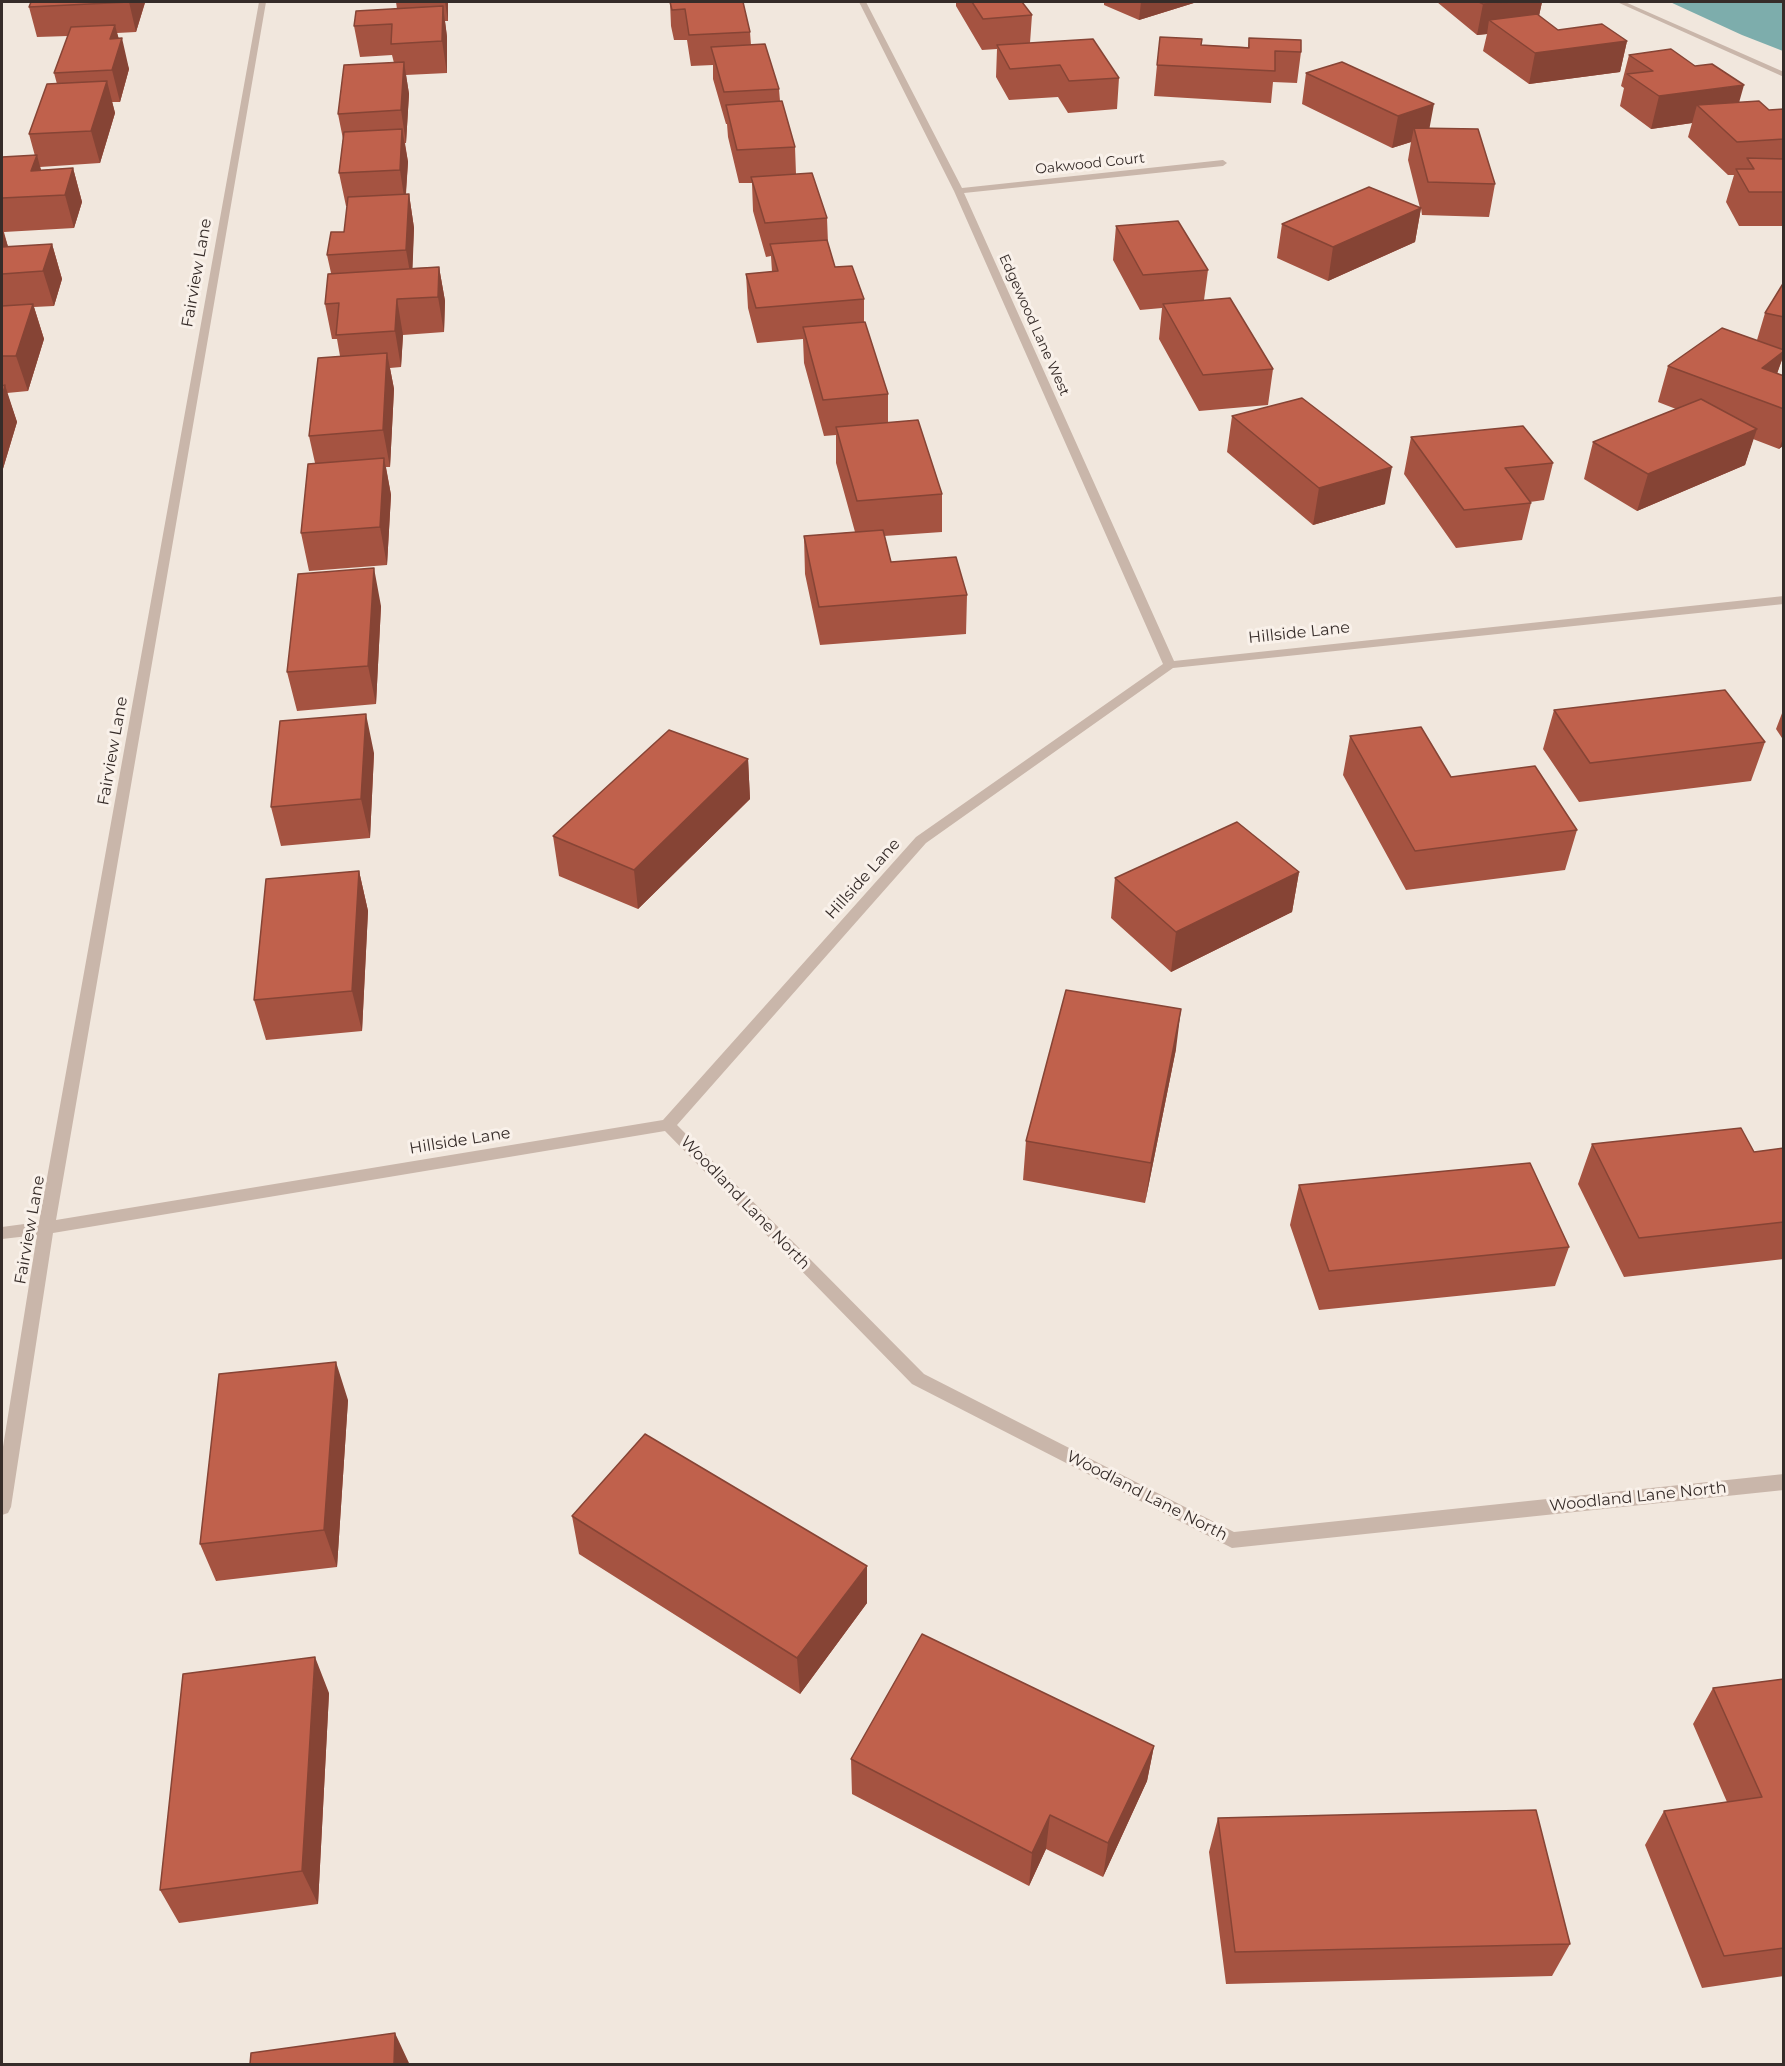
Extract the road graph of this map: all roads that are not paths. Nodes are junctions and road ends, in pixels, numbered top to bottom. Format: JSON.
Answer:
{"nodes":[{"id":1,"x":262,"y":2,"type":"edge"},
{"id":2,"x":863,"y":2,"type":"edge"},
{"id":3,"x":1620,"y":2,"type":"edge"},
{"id":4,"x":1784,"y":75,"type":"edge"},
{"id":5,"x":1223,"y":163,"type":"dead end"},
{"id":6,"x":959,"y":191,"type":"junction"},
{"id":7,"x":1784,"y":600,"type":"edge"},
{"id":8,"x":1170,"y":665,"type":"junction"},
{"id":9,"x":668,"y":1125,"type":"junction"},
{"id":10,"x":46,"y":1228,"type":"junction"},
{"id":11,"x":2,"y":1233,"type":"edge"},
{"id":12,"x":1784,"y":1482,"type":"edge"},
{"id":13,"x":2,"y":1508,"type":"edge"}],
"edges":[{"from":1,"to":10,"type":"street","name":"Fairview Lane"},
{"from":2,"to":6,"type":"street","name":"Edgewood Lane West"},
{"from":3,"to":4,"type":"street"},
{"from":5,"to":6,"type":"street","name":"Oakwood Court"},
{"from":6,"to":8,"type":"street","name":"Edgewood Lane West"},
{"from":7,"to":8,"type":"street","name":"Hillside Lane"},
{"from":8,"to":9,"type":"street","name":"Hillside Lane"},
{"from":9,"to":10,"type":"street","name":"Hillside Lane"},
{"from":9,"to":12,"type":"street","name":"Woodland Lane North"},
{"from":10,"to":11,"type":"street","name":"Hillside Lane"},
{"from":10,"to":13,"type":"street","name":"Fairview Lane"}]}
